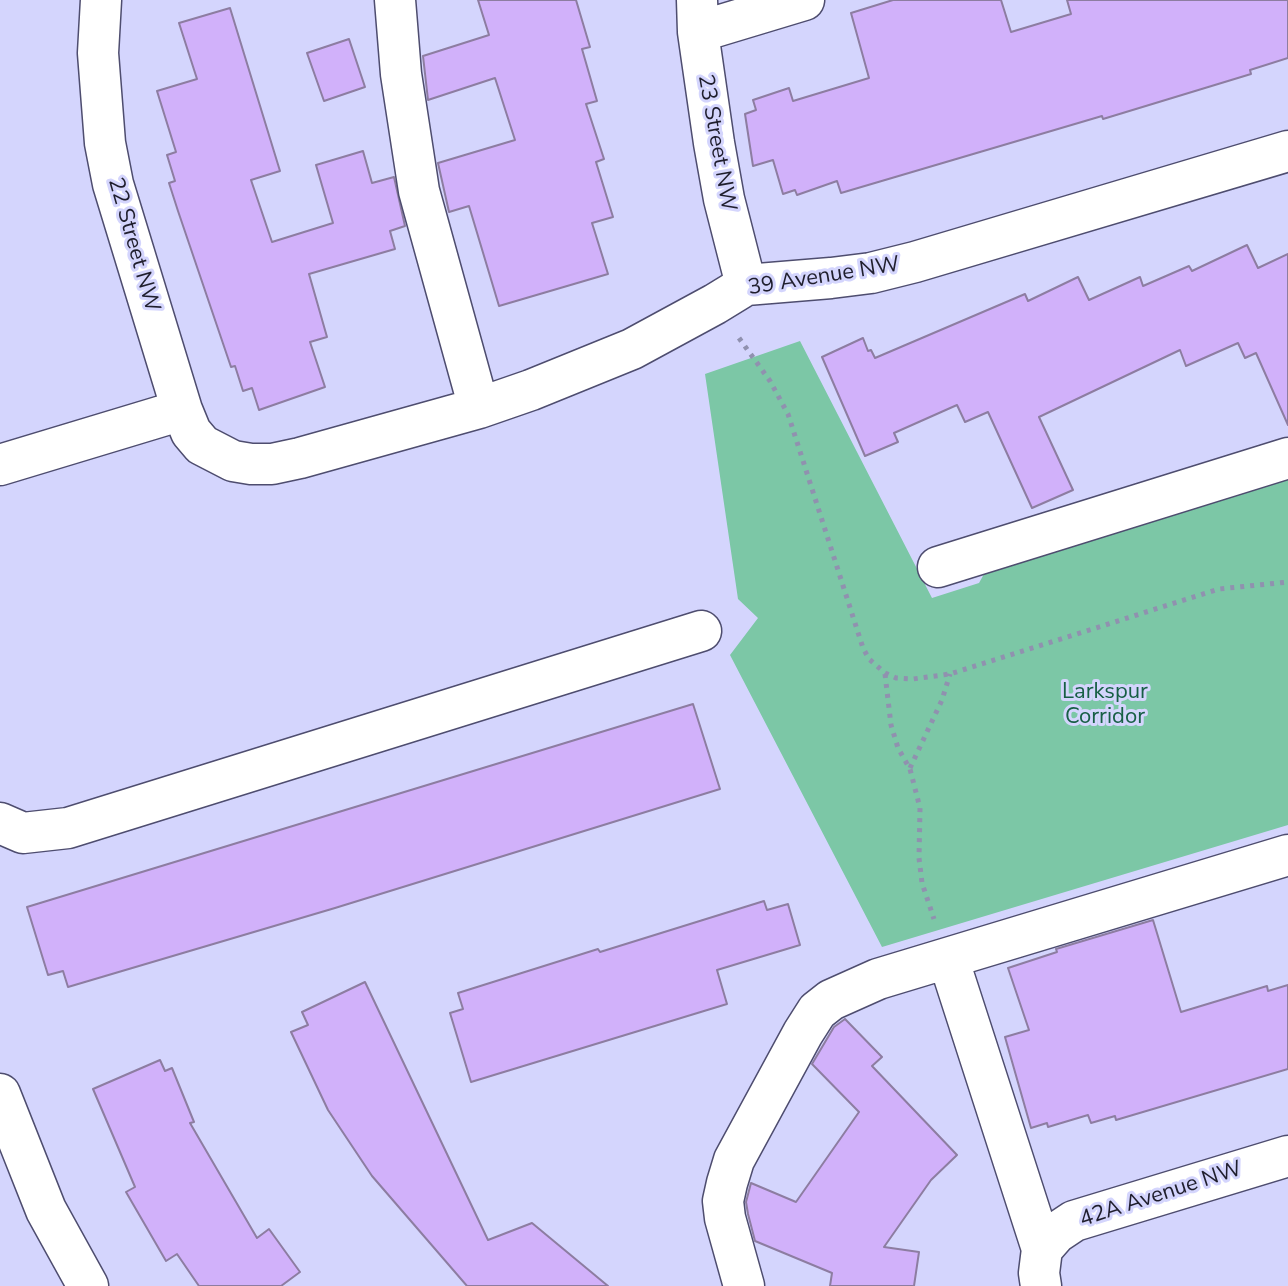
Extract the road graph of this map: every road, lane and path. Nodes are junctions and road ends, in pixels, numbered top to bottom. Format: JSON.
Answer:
{"nodes":[{"id":1,"x":101,"y":0,"type":"edge"},
{"id":2,"x":395,"y":0,"type":"edge"},
{"id":3,"x":804,"y":0,"type":"edge"},
{"id":4,"x":698,"y":16,"type":"edge"},
{"id":5,"x":1288,"y":151,"type":"edge"},
{"id":6,"x":730,"y":294,"type":"junction"},
{"id":7,"x":479,"y":408,"type":"junction"},
{"id":8,"x":182,"y":410,"type":"junction"},
{"id":9,"x":1288,"y":458,"type":"edge"},
{"id":10,"x":233,"y":461,"type":"joint"},
{"id":11,"x":0,"y":465,"type":"edge"},
{"id":12,"x":938,"y":567,"type":"dead end"},
{"id":13,"x":1288,"y":582,"type":"edge"},
{"id":14,"x":701,"y":631,"type":"dead end"},
{"id":15,"x":885,"y":673,"type":"junction"},
{"id":16,"x":950,"y":674,"type":"junction"},
{"id":17,"x":910,"y":769,"type":"junction"},
{"id":18,"x":0,"y":823,"type":"edge"},
{"id":19,"x":1288,"y":855,"type":"edge"},
{"id":20,"x":948,"y":958,"type":"junction"},
{"id":21,"x":0,"y":1094,"type":"edge"},
{"id":22,"x":1288,"y":1156,"type":"edge"},
{"id":23,"x":1041,"y":1267,"type":"edge"},
{"id":24,"x":88,"y":1286,"type":"edge"},
{"id":25,"x":744,"y":1286,"type":"edge"}],
"edges":[{"from":1,"to":8,"type":"street","name":"22 Street NW"},
{"from":2,"to":7,"type":"street"},
{"from":3,"to":4,"type":"street"},
{"from":4,"to":6,"type":"street","name":"23 Street NW"},
{"from":5,"to":6,"type":"street","name":"39 Avenue NW"},
{"from":6,"to":7,"type":"street","name":"39 Avenue NW"},
{"from":6,"to":15,"type":"path"},
{"from":7,"to":10,"type":"street","name":"39 Avenue NW"},
{"from":8,"to":10,"type":"street","name":"22 Street NW"},
{"from":8,"to":11,"type":"street"},
{"from":9,"to":12,"type":"street"},
{"from":13,"to":16,"type":"path"},
{"from":14,"to":18,"type":"street"},
{"from":15,"to":16,"type":"path"},
{"from":15,"to":17,"type":"path"},
{"from":16,"to":17,"type":"path"},
{"from":17,"to":20,"type":"path"},
{"from":19,"to":20,"type":"street"},
{"from":20,"to":23,"type":"street"},
{"from":20,"to":25,"type":"street"},
{"from":21,"to":24,"type":"street"},
{"from":22,"to":23,"type":"street","name":"42A Avenue NW"}]}
